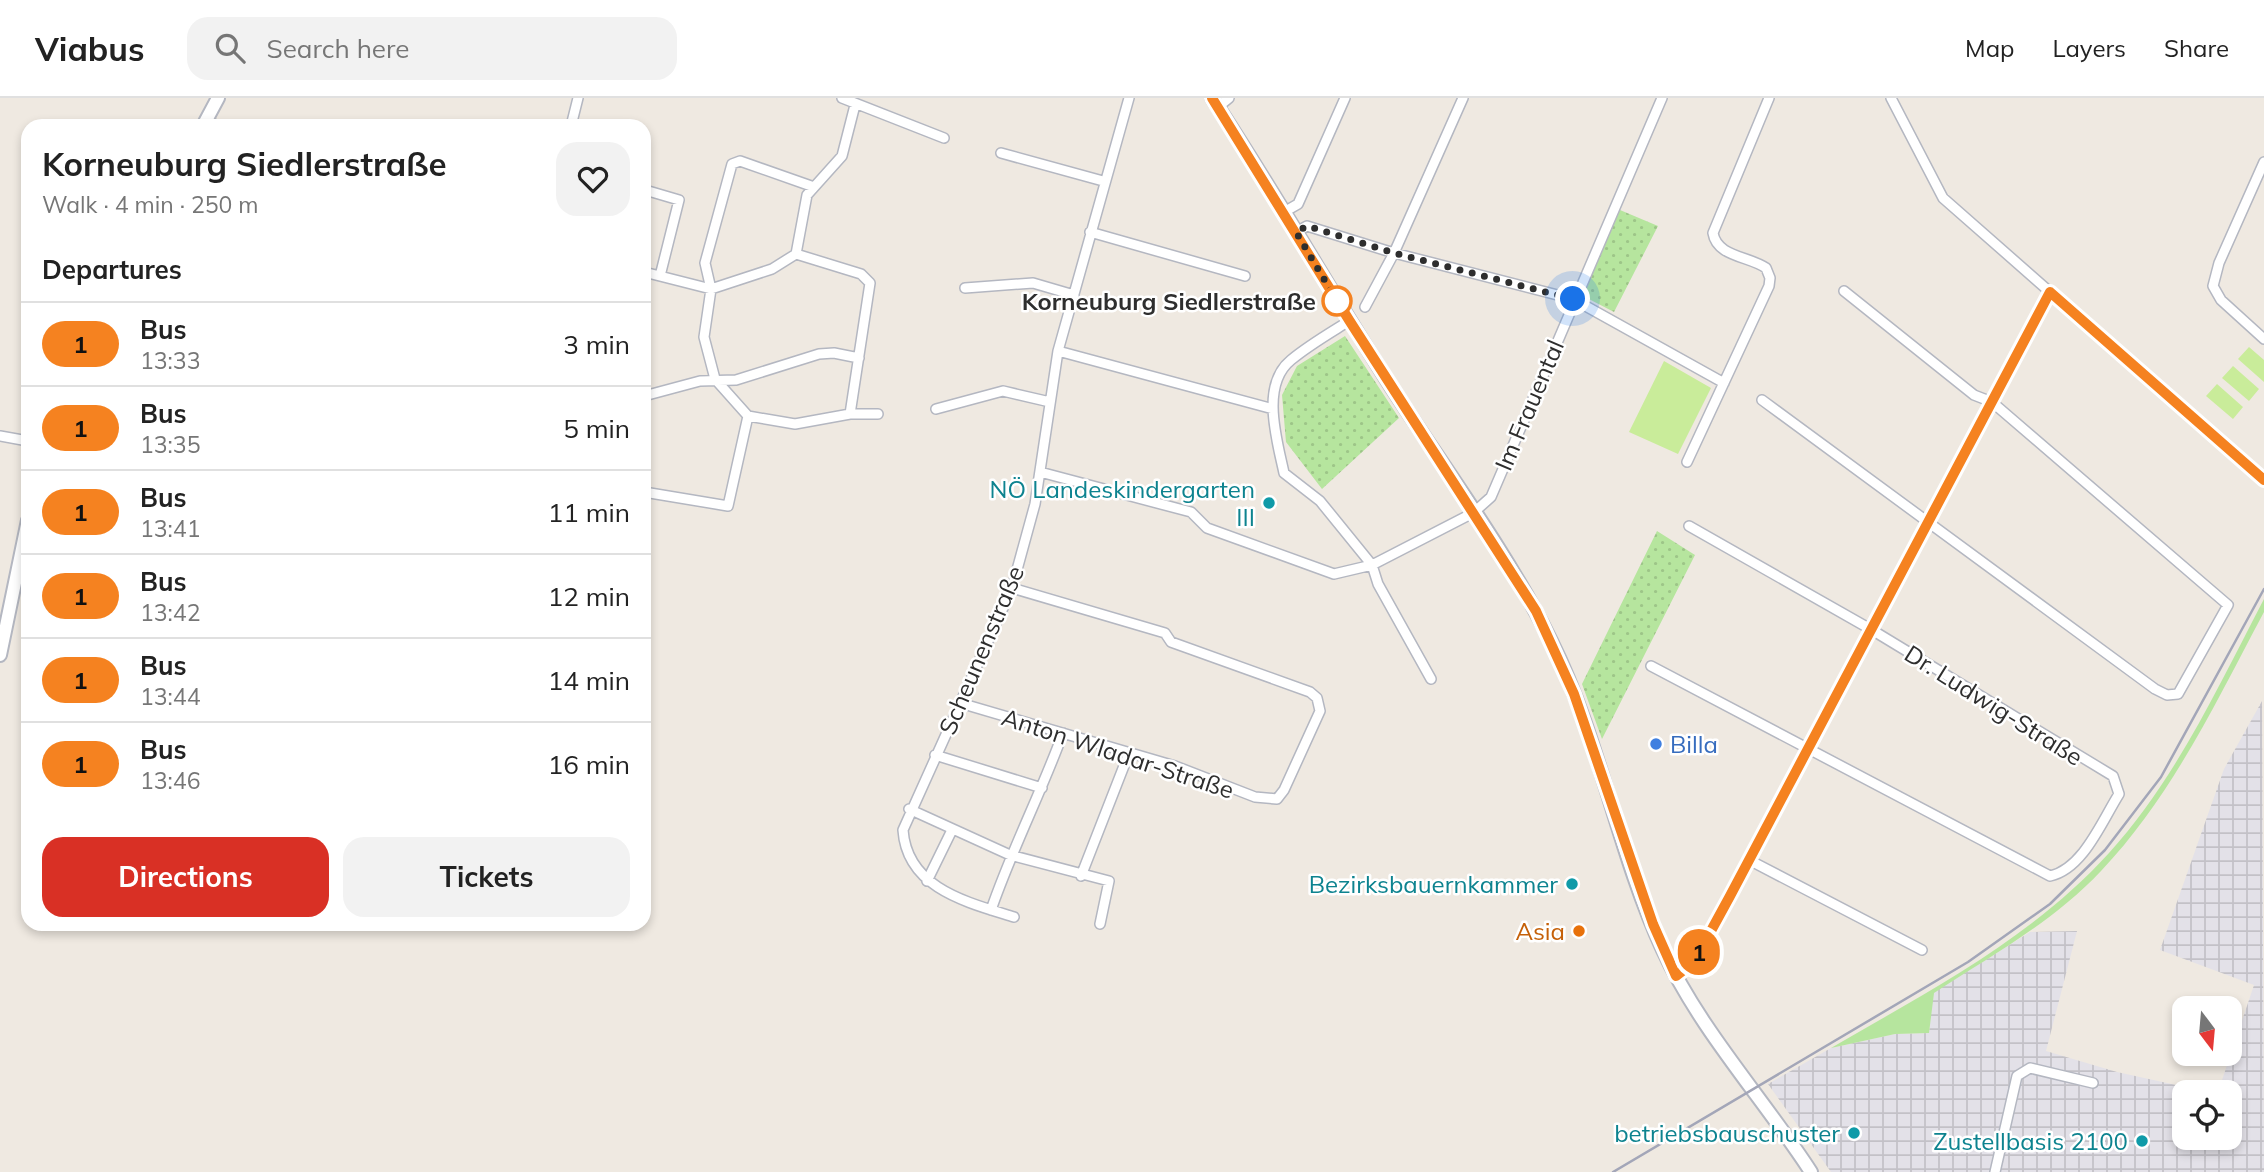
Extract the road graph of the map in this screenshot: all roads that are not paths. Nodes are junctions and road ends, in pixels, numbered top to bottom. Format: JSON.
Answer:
{"nodes":[{"id":1,"x":218,"y":98,"type":"edge"},
{"id":2,"x":578,"y":98,"type":"edge"},
{"id":3,"x":842,"y":98,"type":"edge"},
{"id":4,"x":1129,"y":98,"type":"edge"},
{"id":5,"x":1345,"y":98,"type":"edge"},
{"id":6,"x":1462,"y":98,"type":"edge"},
{"id":7,"x":1662,"y":98,"type":"edge"},
{"id":8,"x":1769,"y":98,"type":"edge"},
{"id":9,"x":1891,"y":98,"type":"edge"},
{"id":10,"x":1220,"y":101,"type":"edge"},
{"id":11,"x":855,"y":105,"type":"junction"},
{"id":12,"x":211,"y":119,"type":"edge"},
{"id":13,"x":573,"y":119,"type":"edge"},
{"id":14,"x":944,"y":138,"type":"dead end"},
{"id":15,"x":1001,"y":153,"type":"dead end"},
{"id":16,"x":2264,"y":162,"type":"edge"},
{"id":17,"x":1103,"y":181,"type":"junction"},
{"id":18,"x":814,"y":187,"type":"junction"},
{"id":19,"x":651,"y":192,"type":"edge"},
{"id":20,"x":1284,"y":212,"type":"junction"},
{"id":21,"x":1090,"y":232,"type":"junction"},
{"id":22,"x":1296,"y":232,"type":"junction"},
{"id":23,"x":1394,"y":253,"type":"junction"},
{"id":24,"x":796,"y":254,"type":"junction"},
{"id":25,"x":651,"y":274,"type":"edge"},
{"id":26,"x":660,"y":276,"type":"junction"},
{"id":27,"x":1245,"y":276,"type":"dead end"},
{"id":28,"x":965,"y":288,"type":"dead end"},
{"id":29,"x":710,"y":289,"type":"junction"},
{"id":30,"x":1844,"y":291,"type":"dead end"},
{"id":31,"x":2050,"y":292,"type":"junction"},
{"id":32,"x":1074,"y":295,"type":"junction"},
{"id":33,"x":1573,"y":299,"type":"junction"},
{"id":34,"x":1365,"y":307,"type":"dead end"},
{"id":35,"x":1349,"y":320,"type":"junction"},
{"id":36,"x":2259,"y":329,"type":"edge"},
{"id":37,"x":2264,"y":339,"type":"edge"},
{"id":38,"x":1058,"y":351,"type":"junction"},
{"id":39,"x":859,"y":358,"type":"junction"},
{"id":40,"x":715,"y":379,"type":"junction"},
{"id":41,"x":1724,"y":383,"type":"junction"},
{"id":42,"x":651,"y":394,"type":"edge"},
{"id":43,"x":1762,"y":400,"type":"dead end"},
{"id":44,"x":1050,"y":402,"type":"junction"},
{"id":45,"x":1992,"y":402,"type":"junction"},
{"id":46,"x":936,"y":409,"type":"dead end"},
{"id":47,"x":1273,"y":409,"type":"junction"},
{"id":48,"x":850,"y":414,"type":"junction"},
{"id":49,"x":878,"y":414,"type":"dead end"},
{"id":50,"x":748,"y":416,"type":"junction"},
{"id":51,"x":0,"y":436,"type":"edge"},
{"id":52,"x":21,"y":440,"type":"edge"},
{"id":53,"x":1687,"y":462,"type":"dead end"},
{"id":54,"x":1040,"y":472,"type":"junction"},
{"id":55,"x":2264,"y":480,"type":"edge"},
{"id":56,"x":651,"y":493,"type":"edge"},
{"id":57,"x":1473,"y":513,"type":"junction"},
{"id":58,"x":1928,"y":520,"type":"junction"},
{"id":59,"x":1689,"y":527,"type":"dead end"},
{"id":60,"x":21,"y":554,"type":"edge"},
{"id":61,"x":1372,"y":565,"type":"junction"},
{"id":62,"x":1012,"y":588,"type":"junction"},
{"id":63,"x":1872,"y":630,"type":"junction"},
{"id":64,"x":0,"y":655,"type":"edge"},
{"id":65,"x":1651,"y":666,"type":"dead end"},
{"id":66,"x":1431,"y":679,"type":"dead end"},
{"id":67,"x":960,"y":703,"type":"junction"},
{"id":68,"x":1063,"y":733,"type":"junction"},
{"id":69,"x":1808,"y":748,"type":"junction"},
{"id":70,"x":1129,"y":752,"type":"junction"},
{"id":71,"x":935,"y":755,"type":"junction"},
{"id":72,"x":1042,"y":788,"type":"junction"},
{"id":73,"x":909,"y":810,"type":"junction"},
{"id":74,"x":952,"y":830,"type":"junction"},
{"id":75,"x":1010,"y":855,"type":"junction"},
{"id":76,"x":1749,"y":859,"type":"junction"},
{"id":77,"x":1082,"y":876,"type":"junction"},
{"id":78,"x":927,"y":881,"type":"junction"},
{"id":79,"x":991,"y":910,"type":"junction"},
{"id":80,"x":1014,"y":917,"type":"dead end"},
{"id":81,"x":1100,"y":924,"type":"dead end"},
{"id":82,"x":1922,"y":950,"type":"dead end"},
{"id":83,"x":1676,"y":976,"type":"junction"},
{"id":84,"x":2093,"y":1083,"type":"dead end"},
{"id":85,"x":1811,"y":1172,"type":"edge"},
{"id":86,"x":1995,"y":1172,"type":"edge"}],
"edges":[{"from":1,"to":12,"type":"main road"},
{"from":2,"to":13,"type":"street"},
{"from":3,"to":11,"type":"street"},
{"from":4,"to":17,"type":"street","name":"Scheunenstraße"},
{"from":5,"to":20,"type":"street"},
{"from":6,"to":23,"type":"street"},
{"from":7,"to":33,"type":"street","name":"Im Frauental"},
{"from":8,"to":41,"type":"street"},
{"from":9,"to":31,"type":"street"},
{"from":10,"to":20,"type":"main road"},
{"from":11,"to":14,"type":"street"},
{"from":11,"to":18,"type":"street"},
{"from":15,"to":17,"type":"street"},
{"from":16,"to":36,"type":"street"},
{"from":17,"to":21,"type":"street","name":"Scheunenstraße"},
{"from":18,"to":24,"type":"street"},
{"from":18,"to":29,"type":"street"},
{"from":19,"to":26,"type":"street"},
{"from":20,"to":22,"type":"main road"},
{"from":21,"to":27,"type":"street"},
{"from":21,"to":32,"type":"street","name":"Scheunenstraße"},
{"from":22,"to":23,"type":"street"},
{"from":22,"to":35,"type":"main road"},
{"from":23,"to":33,"type":"street"},
{"from":23,"to":34,"type":"street"},
{"from":24,"to":29,"type":"street"},
{"from":24,"to":39,"type":"street"},
{"from":25,"to":26,"type":"street"},
{"from":26,"to":29,"type":"street"},
{"from":28,"to":32,"type":"street"},
{"from":29,"to":40,"type":"street"},
{"from":30,"to":45,"type":"street"},
{"from":31,"to":45,"type":"street"},
{"from":31,"to":55,"type":"street"},
{"from":32,"to":38,"type":"street","name":"Scheunenstraße"},
{"from":33,"to":41,"type":"street"},
{"from":33,"to":57,"type":"street","name":"Im Frauental"},
{"from":35,"to":47,"type":"street"},
{"from":35,"to":57,"type":"main road"},
{"from":36,"to":37,"type":"street"},
{"from":38,"to":44,"type":"street","name":"Scheunenstraße"},
{"from":38,"to":47,"type":"street"},
{"from":39,"to":40,"type":"street"},
{"from":39,"to":48,"type":"street"},
{"from":40,"to":42,"type":"street"},
{"from":40,"to":50,"type":"street"},
{"from":41,"to":53,"type":"street"},
{"from":43,"to":58,"type":"street"},
{"from":44,"to":46,"type":"street"},
{"from":44,"to":54,"type":"street","name":"Scheunenstraße"},
{"from":45,"to":58,"type":"street"},
{"from":45,"to":58,"type":"street"},
{"from":47,"to":61,"type":"street"},
{"from":48,"to":49,"type":"street"},
{"from":48,"to":50,"type":"street"},
{"from":50,"to":56,"type":"street"},
{"from":51,"to":52,"type":"street"},
{"from":54,"to":61,"type":"street"},
{"from":54,"to":62,"type":"street","name":"Scheunenstraße"},
{"from":57,"to":61,"type":"street"},
{"from":57,"to":83,"type":"main road"},
{"from":58,"to":63,"type":"street"},
{"from":59,"to":63,"type":"street","name":"Dr. Ludwig-Straße"},
{"from":60,"to":64,"type":"main road"},
{"from":61,"to":66,"type":"street"},
{"from":62,"to":67,"type":"street","name":"Scheunenstraße"},
{"from":62,"to":70,"type":"street","name":"Anton Wladar-Straße"},
{"from":63,"to":69,"type":"street"},
{"from":63,"to":69,"type":"street","name":"Dr. Ludwig-Straße"},
{"from":65,"to":69,"type":"street"},
{"from":67,"to":68,"type":"street","name":"Anton Wladar-Straße"},
{"from":67,"to":71,"type":"street","name":"Scheunenstraße"},
{"from":68,"to":70,"type":"street","name":"Anton Wladar-Straße"},
{"from":68,"to":72,"type":"street"},
{"from":69,"to":76,"type":"street"},
{"from":70,"to":77,"type":"street"},
{"from":71,"to":72,"type":"street"},
{"from":71,"to":73,"type":"street","name":"Scheunenstraße"},
{"from":72,"to":75,"type":"street"},
{"from":73,"to":74,"type":"street"},
{"from":73,"to":78,"type":"street","name":"Scheunenstraße"},
{"from":74,"to":75,"type":"street"},
{"from":74,"to":78,"type":"street"},
{"from":75,"to":77,"type":"street"},
{"from":75,"to":79,"type":"street"},
{"from":76,"to":82,"type":"street"},
{"from":76,"to":83,"type":"street"},
{"from":77,"to":81,"type":"street"},
{"from":78,"to":79,"type":"street"},
{"from":79,"to":80,"type":"street"},
{"from":83,"to":85,"type":"main road"},
{"from":84,"to":86,"type":"street"}]}
